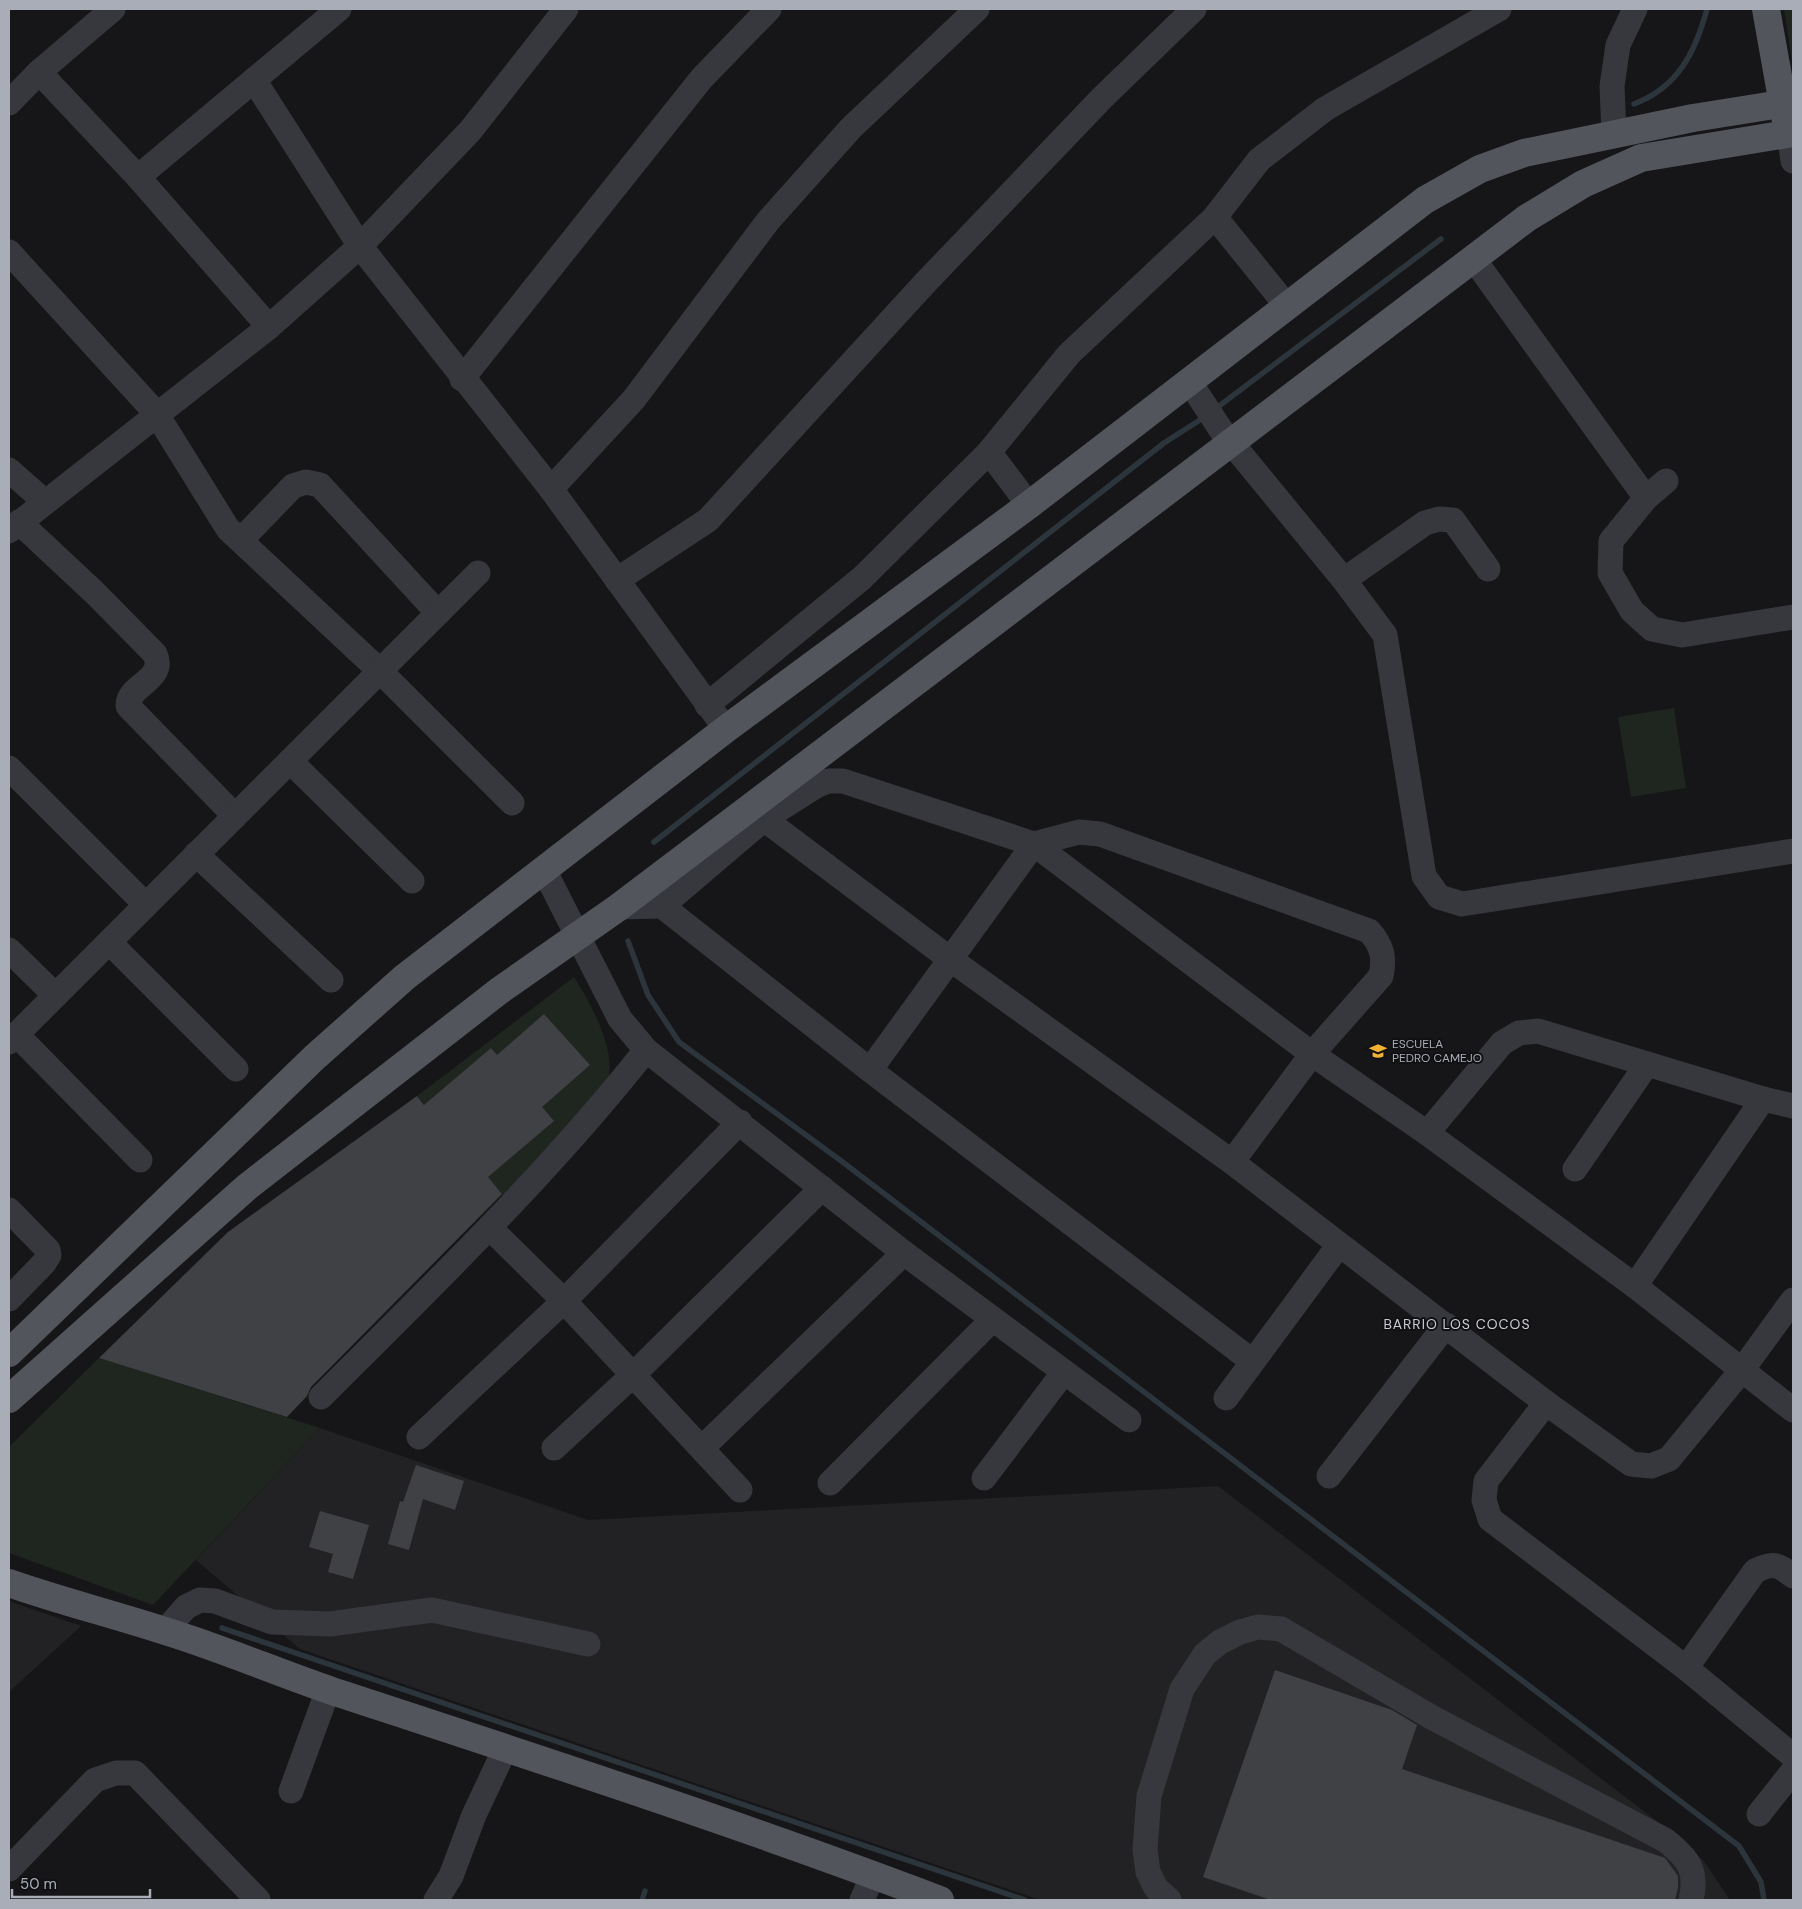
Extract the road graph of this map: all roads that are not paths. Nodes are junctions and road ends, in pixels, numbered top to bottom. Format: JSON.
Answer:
{"nodes":[{"id":1,"x":113,"y":9,"type":"edge"},
{"id":2,"x":339,"y":9,"type":"edge"},
{"id":3,"x":566,"y":9,"type":"edge"},
{"id":4,"x":769,"y":9,"type":"edge"},
{"id":5,"x":977,"y":9,"type":"edge"},
{"id":6,"x":1194,"y":9,"type":"edge"},
{"id":7,"x":1498,"y":9,"type":"edge"},
{"id":8,"x":1635,"y":9,"type":"edge"},
{"id":9,"x":1766,"y":9,"type":"edge"},
{"id":10,"x":39,"y":72,"type":"junction"},
{"id":11,"x":254,"y":80,"type":"junction"},
{"id":12,"x":1788,"y":102,"type":"edge"},
{"id":13,"x":9,"y":103,"type":"edge"},
{"id":14,"x":1791,"y":133,"type":"edge"},
{"id":15,"x":1614,"y":134,"type":"junction"},
{"id":16,"x":1793,"y":160,"type":"edge"},
{"id":17,"x":138,"y":177,"type":"junction"},
{"id":18,"x":1216,"y":217,"type":"junction"},
{"id":19,"x":360,"y":246,"type":"junction"},
{"id":20,"x":9,"y":252,"type":"edge"},
{"id":21,"x":1474,"y":258,"type":"junction"},
{"id":22,"x":1286,"y":305,"type":"junction"},
{"id":23,"x":269,"y":326,"type":"junction"},
{"id":24,"x":462,"y":379,"type":"junction"},
{"id":25,"x":1193,"y":387,"type":"junction"},
{"id":26,"x":156,"y":413,"type":"junction"},
{"id":27,"x":1225,"y":436,"type":"junction"},
{"id":28,"x":989,"y":452,"type":"junction"},
{"id":29,"x":9,"y":470,"type":"edge"},
{"id":30,"x":1666,"y":482,"type":"dead end"},
{"id":31,"x":551,"y":489,"type":"junction"},
{"id":32,"x":1646,"y":498,"type":"junction"},
{"id":33,"x":44,"y":501,"type":"junction"},
{"id":34,"x":1029,"y":505,"type":"junction"},
{"id":35,"x":14,"y":526,"type":"edge"},
{"id":36,"x":241,"y":540,"type":"junction"},
{"id":37,"x":1488,"y":569,"type":"dead end"},
{"id":38,"x":478,"y":573,"type":"dead end"},
{"id":39,"x":618,"y":580,"type":"junction"},
{"id":40,"x":1344,"y":580,"type":"junction"},
{"id":41,"x":438,"y":613,"type":"junction"},
{"id":42,"x":1793,"y":617,"type":"edge"},
{"id":43,"x":380,"y":671,"type":"junction"},
{"id":44,"x":707,"y":705,"type":"junction"},
{"id":45,"x":726,"y":729,"type":"junction"},
{"id":46,"x":290,"y":761,"type":"junction"},
{"id":47,"x":9,"y":768,"type":"edge"},
{"id":48,"x":512,"y":803,"type":"dead end"},
{"id":49,"x":234,"y":816,"type":"junction"},
{"id":50,"x":764,"y":819,"type":"junction"},
{"id":51,"x":1034,"y":844,"type":"junction"},
{"id":52,"x":1793,"y":851,"type":"edge"},
{"id":53,"x":196,"y":854,"type":"junction"},
{"id":54,"x":544,"y":870,"type":"junction"},
{"id":55,"x":412,"y":881,"type":"dead end"},
{"id":56,"x":146,"y":905,"type":"junction"},
{"id":57,"x":662,"y":906,"type":"junction"},
{"id":58,"x":619,"y":907,"type":"junction"},
{"id":59,"x":579,"y":935,"type":"junction"},
{"id":60,"x":109,"y":942,"type":"junction"},
{"id":61,"x":9,"y":950,"type":"edge"},
{"id":62,"x":950,"y":959,"type":"junction"},
{"id":63,"x":331,"y":980,"type":"dead end"},
{"id":64,"x":55,"y":995,"type":"junction"},
{"id":65,"x":12,"y":1038,"type":"edge"},
{"id":66,"x":646,"y":1050,"type":"junction"},
{"id":67,"x":1312,"y":1054,"type":"junction"},
{"id":68,"x":1647,"y":1064,"type":"junction"},
{"id":69,"x":236,"y":1069,"type":"dead end"},
{"id":70,"x":870,"y":1070,"type":"junction"},
{"id":71,"x":1763,"y":1099,"type":"junction"},
{"id":72,"x":1793,"y":1106,"type":"edge"},
{"id":73,"x":740,"y":1122,"type":"junction"},
{"id":74,"x":1426,"y":1133,"type":"junction"},
{"id":75,"x":140,"y":1160,"type":"dead end"},
{"id":76,"x":1232,"y":1162,"type":"junction"},
{"id":77,"x":1575,"y":1169,"type":"dead end"},
{"id":78,"x":822,"y":1188,"type":"junction"},
{"id":79,"x":9,"y":1210,"type":"edge"},
{"id":80,"x":490,"y":1228,"type":"junction"},
{"id":81,"x":1339,"y":1245,"type":"junction"},
{"id":82,"x":904,"y":1253,"type":"junction"},
{"id":83,"x":1635,"y":1286,"type":"junction"},
{"id":84,"x":9,"y":1299,"type":"edge"},
{"id":85,"x":1793,"y":1300,"type":"edge"},
{"id":86,"x":564,"y":1301,"type":"junction"},
{"id":87,"x":992,"y":1320,"type":"junction"},
{"id":88,"x":1446,"y":1324,"type":"junction"},
{"id":89,"x":9,"y":1353,"type":"edge"},
{"id":90,"x":1252,"y":1360,"type":"junction"},
{"id":91,"x":1742,"y":1370,"type":"junction"},
{"id":92,"x":1064,"y":1372,"type":"junction"},
{"id":93,"x":634,"y":1374,"type":"junction"},
{"id":94,"x":321,"y":1397,"type":"dead end"},
{"id":95,"x":1226,"y":1398,"type":"dead end"},
{"id":96,"x":9,"y":1399,"type":"edge"},
{"id":97,"x":1546,"y":1403,"type":"junction"},
{"id":98,"x":1793,"y":1410,"type":"edge"},
{"id":99,"x":1129,"y":1420,"type":"dead end"},
{"id":100,"x":419,"y":1437,"type":"dead end"},
{"id":101,"x":554,"y":1448,"type":"dead end"},
{"id":102,"x":702,"y":1448,"type":"junction"},
{"id":103,"x":1329,"y":1476,"type":"dead end"},
{"id":104,"x":984,"y":1478,"type":"dead end"},
{"id":105,"x":830,"y":1483,"type":"dead end"},
{"id":106,"x":740,"y":1490,"type":"dead end"},
{"id":107,"x":1793,"y":1576,"type":"edge"},
{"id":108,"x":9,"y":1583,"type":"edge"},
{"id":109,"x":165,"y":1631,"type":"junction"},
{"id":110,"x":588,"y":1644,"type":"dead end"},
{"id":111,"x":1686,"y":1668,"type":"junction"},
{"id":112,"x":328,"y":1690,"type":"junction"},
{"id":113,"x":506,"y":1747,"type":"junction"},
{"id":114,"x":1793,"y":1756,"type":"edge"},
{"id":115,"x":1793,"y":1771,"type":"edge"},
{"id":116,"x":291,"y":1792,"type":"dead end"},
{"id":117,"x":1759,"y":1814,"type":"dead end"},
{"id":118,"x":9,"y":1869,"type":"edge"},
{"id":119,"x":873,"y":1875,"type":"junction"},
{"id":120,"x":258,"y":1900,"type":"edge"},
{"id":121,"x":436,"y":1900,"type":"edge"},
{"id":122,"x":862,"y":1900,"type":"edge"},
{"id":123,"x":940,"y":1900,"type":"edge"},
{"id":124,"x":1169,"y":1900,"type":"edge"},
{"id":125,"x":1691,"y":1900,"type":"edge"}],
"edges":[{"from":1,"to":10,"type":"street"},
{"from":2,"to":11,"type":"street"},
{"from":3,"to":19,"type":"street"},
{"from":4,"to":24,"type":"street"},
{"from":5,"to":31,"type":"street"},
{"from":6,"to":39,"type":"street"},
{"from":7,"to":18,"type":"street"},
{"from":8,"to":15,"type":"street"},
{"from":9,"to":12,"type":"main road"},
{"from":10,"to":13,"type":"street"},
{"from":10,"to":17,"type":"street"},
{"from":11,"to":17,"type":"street"},
{"from":11,"to":19,"type":"street"},
{"from":12,"to":14,"type":"main road"},
{"from":12,"to":15,"type":"main road"},
{"from":14,"to":16,"type":"street"},
{"from":14,"to":21,"type":"main road"},
{"from":15,"to":22,"type":"main road"},
{"from":17,"to":23,"type":"street"},
{"from":18,"to":22,"type":"street"},
{"from":18,"to":28,"type":"street"},
{"from":19,"to":23,"type":"street"},
{"from":19,"to":24,"type":"street"},
{"from":20,"to":26,"type":"street"},
{"from":21,"to":27,"type":"main road"},
{"from":21,"to":32,"type":"street"},
{"from":22,"to":25,"type":"main road"},
{"from":23,"to":26,"type":"street"},
{"from":24,"to":31,"type":"street"},
{"from":25,"to":27,"type":"street"},
{"from":25,"to":34,"type":"main road"},
{"from":26,"to":33,"type":"street"},
{"from":26,"to":36,"type":"street"},
{"from":27,"to":40,"type":"street"},
{"from":27,"to":58,"type":"main road"},
{"from":28,"to":34,"type":"street"},
{"from":28,"to":44,"type":"street"},
{"from":29,"to":33,"type":"street"},
{"from":30,"to":32,"type":"street"},
{"from":31,"to":39,"type":"street"},
{"from":32,"to":42,"type":"street"},
{"from":33,"to":35,"type":"street"},
{"from":34,"to":45,"type":"main road"},
{"from":35,"to":49,"type":"street"},
{"from":36,"to":41,"type":"street"},
{"from":36,"to":43,"type":"street"},
{"from":37,"to":40,"type":"street"},
{"from":38,"to":41,"type":"street"},
{"from":39,"to":44,"type":"street"},
{"from":40,"to":52,"type":"street"},
{"from":41,"to":43,"type":"street"},
{"from":43,"to":46,"type":"street"},
{"from":43,"to":48,"type":"street"},
{"from":44,"to":45,"type":"street"},
{"from":45,"to":54,"type":"main road"},
{"from":46,"to":49,"type":"street"},
{"from":46,"to":55,"type":"street"},
{"from":47,"to":56,"type":"street"},
{"from":49,"to":53,"type":"street"},
{"from":50,"to":51,"type":"street"},
{"from":50,"to":57,"type":"street"},
{"from":50,"to":62,"type":"street"},
{"from":51,"to":62,"type":"street"},
{"from":51,"to":67,"type":"street"},
{"from":51,"to":67,"type":"street"},
{"from":53,"to":56,"type":"street"},
{"from":53,"to":63,"type":"street"},
{"from":54,"to":59,"type":"street"},
{"from":54,"to":89,"type":"main road"},
{"from":56,"to":60,"type":"street"},
{"from":57,"to":58,"type":"street"},
{"from":57,"to":70,"type":"street"},
{"from":58,"to":59,"type":"main road"},
{"from":59,"to":66,"type":"street"},
{"from":59,"to":96,"type":"main road"},
{"from":60,"to":64,"type":"street"},
{"from":60,"to":69,"type":"street"},
{"from":61,"to":64,"type":"street"},
{"from":62,"to":70,"type":"street"},
{"from":62,"to":76,"type":"street"},
{"from":64,"to":65,"type":"street"},
{"from":65,"to":75,"type":"street"},
{"from":66,"to":73,"type":"street"},
{"from":66,"to":80,"type":"street"},
{"from":67,"to":74,"type":"street"},
{"from":67,"to":76,"type":"street"},
{"from":68,"to":71,"type":"street"},
{"from":68,"to":74,"type":"street"},
{"from":68,"to":77,"type":"street"},
{"from":70,"to":90,"type":"street"},
{"from":71,"to":72,"type":"street"},
{"from":71,"to":83,"type":"street"},
{"from":73,"to":78,"type":"street"},
{"from":73,"to":86,"type":"street"},
{"from":74,"to":83,"type":"street"},
{"from":76,"to":81,"type":"street"},
{"from":78,"to":82,"type":"street"},
{"from":78,"to":93,"type":"street"},
{"from":79,"to":84,"type":"street"},
{"from":80,"to":86,"type":"street"},
{"from":80,"to":94,"type":"street"},
{"from":81,"to":88,"type":"street"},
{"from":81,"to":90,"type":"street"},
{"from":82,"to":87,"type":"street"},
{"from":82,"to":102,"type":"street"},
{"from":83,"to":91,"type":"street"},
{"from":85,"to":91,"type":"street"},
{"from":86,"to":93,"type":"street"},
{"from":86,"to":100,"type":"street"},
{"from":87,"to":92,"type":"street"},
{"from":87,"to":105,"type":"street"},
{"from":88,"to":97,"type":"street"},
{"from":88,"to":103,"type":"street"},
{"from":90,"to":95,"type":"street"},
{"from":91,"to":97,"type":"street"},
{"from":91,"to":98,"type":"street"},
{"from":92,"to":99,"type":"street"},
{"from":92,"to":104,"type":"street"},
{"from":93,"to":101,"type":"street"},
{"from":93,"to":102,"type":"street"},
{"from":97,"to":111,"type":"street"},
{"from":102,"to":106,"type":"street"},
{"from":107,"to":111,"type":"street"},
{"from":108,"to":109,"type":"main road"},
{"from":109,"to":110,"type":"street"},
{"from":109,"to":112,"type":"main road"},
{"from":111,"to":114,"type":"street"},
{"from":112,"to":113,"type":"main road"},
{"from":112,"to":116,"type":"street"},
{"from":113,"to":119,"type":"main road"},
{"from":113,"to":121,"type":"street"},
{"from":115,"to":117,"type":"street"},
{"from":118,"to":120,"type":"street"},
{"from":119,"to":122,"type":"street"},
{"from":119,"to":123,"type":"main road"},
{"from":124,"to":125,"type":"street"}]}
